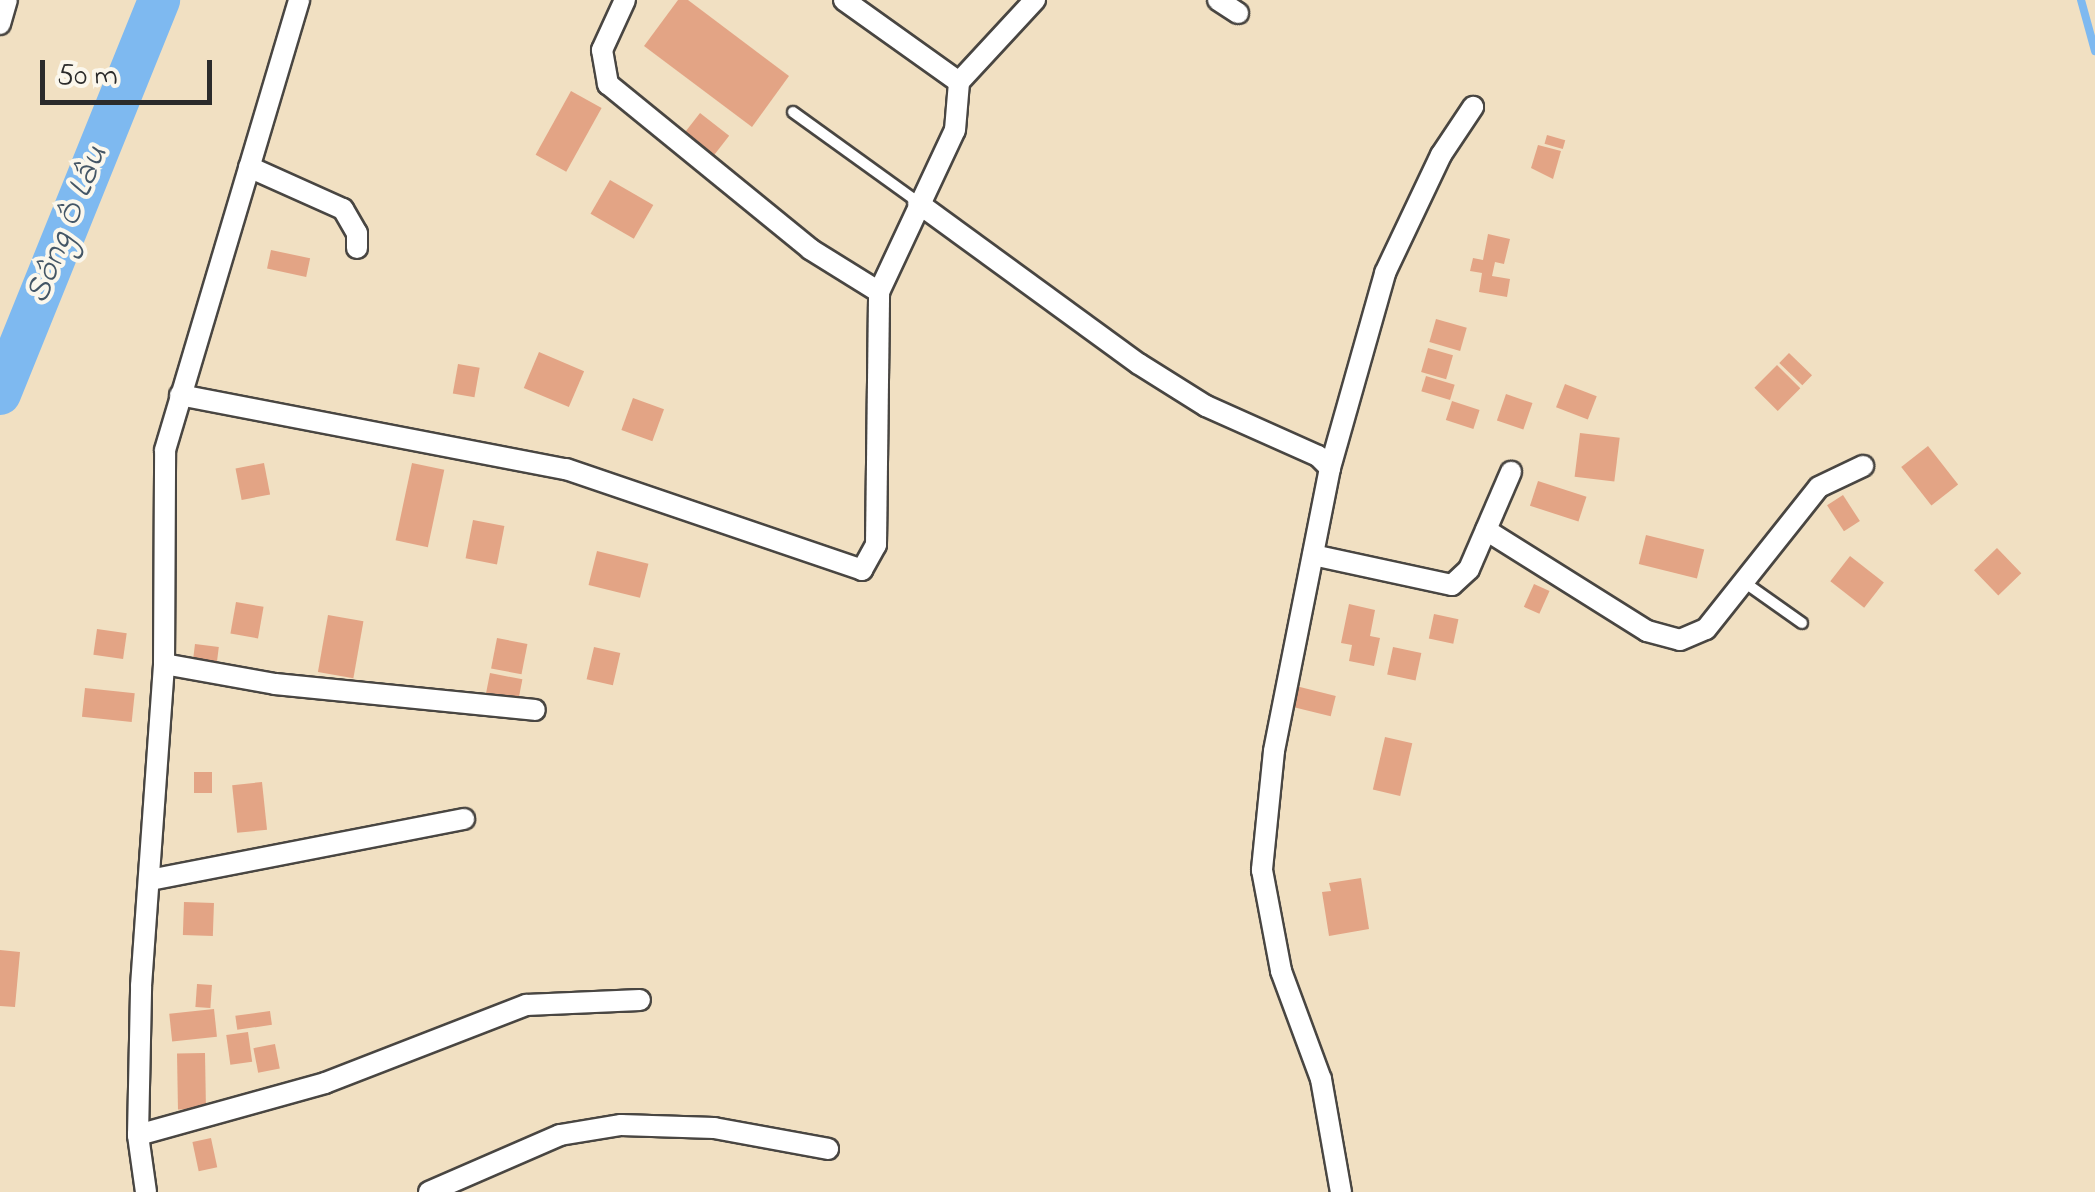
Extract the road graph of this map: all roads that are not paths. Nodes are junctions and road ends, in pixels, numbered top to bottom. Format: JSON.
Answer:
{"nodes":[{"id":1,"x":7,"y":0,"type":"edge"},
{"id":2,"x":299,"y":0,"type":"edge"},
{"id":3,"x":625,"y":0,"type":"edge"},
{"id":4,"x":844,"y":0,"type":"edge"},
{"id":5,"x":1035,"y":0,"type":"edge"},
{"id":6,"x":1218,"y":0,"type":"edge"},
{"id":7,"x":1238,"y":13,"type":"dead end"},
{"id":8,"x":0,"y":24,"type":"edge"},
{"id":9,"x":958,"y":82,"type":"junction"},
{"id":10,"x":1473,"y":107,"type":"dead end"},
{"id":11,"x":793,"y":112,"type":"dead end"},
{"id":12,"x":249,"y":166,"type":"junction"},
{"id":13,"x":918,"y":203,"type":"junction"},
{"id":14,"x":356,"y":248,"type":"dead end"},
{"id":15,"x":879,"y":292,"type":"junction"},
{"id":16,"x":180,"y":395,"type":"junction"},
{"id":17,"x":1863,"y":466,"type":"dead end"},
{"id":18,"x":1330,"y":468,"type":"junction"},
{"id":19,"x":1512,"y":472,"type":"dead end"},
{"id":20,"x":1486,"y":530,"type":"junction"},
{"id":21,"x":1313,"y":554,"type":"junction"},
{"id":22,"x":1743,"y":582,"type":"junction"},
{"id":23,"x":1802,"y":623,"type":"dead end"},
{"id":24,"x":164,"y":664,"type":"junction"},
{"id":25,"x":535,"y":710,"type":"dead end"},
{"id":26,"x":464,"y":819,"type":"dead end"},
{"id":27,"x":150,"y":880,"type":"junction"},
{"id":28,"x":640,"y":1000,"type":"dead end"},
{"id":29,"x":138,"y":1135,"type":"junction"},
{"id":30,"x":828,"y":1149,"type":"dead end"},
{"id":31,"x":146,"y":1192,"type":"edge"},
{"id":32,"x":429,"y":1192,"type":"edge"},
{"id":33,"x":1341,"y":1192,"type":"edge"}],
"edges":[{"from":1,"to":8,"type":"street"},
{"from":2,"to":12,"type":"street"},
{"from":3,"to":15,"type":"street"},
{"from":4,"to":9,"type":"street"},
{"from":5,"to":9,"type":"street"},
{"from":6,"to":7,"type":"street"},
{"from":9,"to":13,"type":"street"},
{"from":10,"to":18,"type":"street"},
{"from":11,"to":13,"type":"lane"},
{"from":12,"to":14,"type":"street"},
{"from":12,"to":16,"type":"street"},
{"from":13,"to":15,"type":"street"},
{"from":13,"to":18,"type":"street"},
{"from":15,"to":16,"type":"street"},
{"from":16,"to":24,"type":"street"},
{"from":17,"to":22,"type":"street"},
{"from":18,"to":21,"type":"street"},
{"from":19,"to":20,"type":"street"},
{"from":20,"to":21,"type":"street"},
{"from":20,"to":22,"type":"street"},
{"from":21,"to":33,"type":"street"},
{"from":22,"to":23,"type":"lane"},
{"from":24,"to":25,"type":"street"},
{"from":24,"to":27,"type":"street"},
{"from":26,"to":27,"type":"street"},
{"from":27,"to":29,"type":"street"},
{"from":28,"to":29,"type":"street"},
{"from":29,"to":31,"type":"street"},
{"from":30,"to":32,"type":"street"}]}
